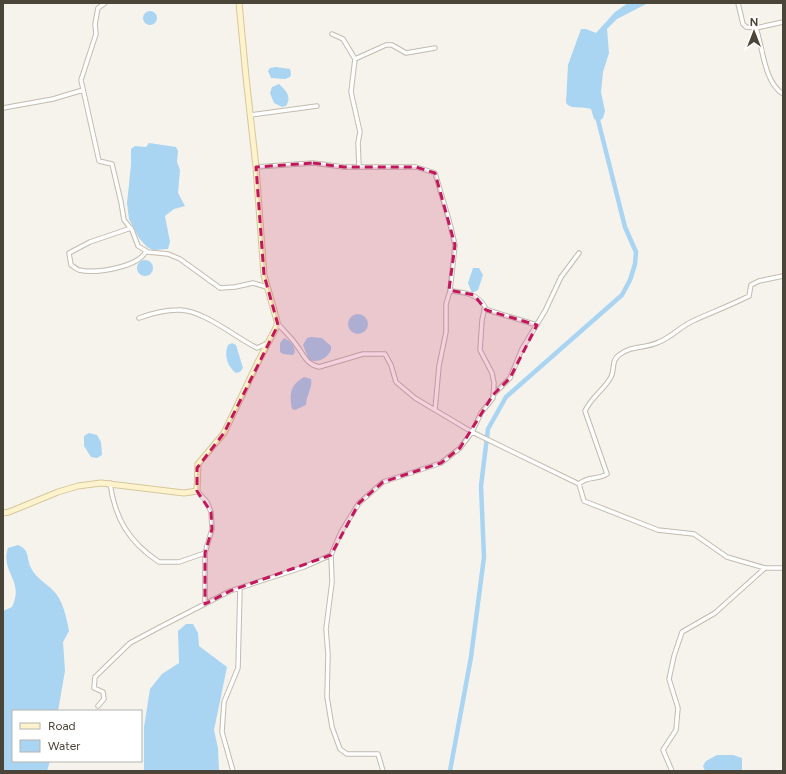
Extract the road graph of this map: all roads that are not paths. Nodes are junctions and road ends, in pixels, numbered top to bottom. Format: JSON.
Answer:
{"nodes":[{"id":1,"x":105,"y":3,"type":"edge"},
{"id":2,"x":239,"y":3,"type":"edge"},
{"id":3,"x":738,"y":3,"type":"edge"},
{"id":4,"x":783,"y":22,"type":"edge"},
{"id":5,"x":756,"y":28,"type":"junction"},
{"id":6,"x":332,"y":34,"type":"dead end"},
{"id":7,"x":435,"y":48,"type":"dead end"},
{"id":8,"x":355,"y":59,"type":"junction"},
{"id":9,"x":83,"y":90,"type":"junction"},
{"id":10,"x":783,"y":94,"type":"edge"},
{"id":11,"x":317,"y":106,"type":"dead end"},
{"id":12,"x":3,"y":108,"type":"edge"},
{"id":13,"x":251,"y":115,"type":"junction"},
{"id":14,"x":358,"y":166,"type":"junction"},
{"id":15,"x":256,"y":167,"type":"junction"},
{"id":16,"x":131,"y":228,"type":"junction"},
{"id":17,"x":146,"y":251,"type":"junction"},
{"id":18,"x":579,"y":253,"type":"dead end"},
{"id":19,"x":783,"y":276,"type":"edge"},
{"id":20,"x":266,"y":287,"type":"junction"},
{"id":21,"x":450,"y":290,"type":"junction"},
{"id":22,"x":484,"y":309,"type":"junction"},
{"id":23,"x":139,"y":318,"type":"dead end"},
{"id":24,"x":278,"y":324,"type":"junction"},
{"id":25,"x":537,"y":324,"type":"junction"},
{"id":26,"x":269,"y":343,"type":"junction"},
{"id":27,"x":493,"y":395,"type":"junction"},
{"id":28,"x":435,"y":410,"type":"junction"},
{"id":29,"x":472,"y":432,"type":"junction"},
{"id":30,"x":110,"y":483,"type":"junction"},
{"id":31,"x":579,"y":484,"type":"junction"},
{"id":32,"x":197,"y":491,"type":"junction"},
{"id":33,"x":3,"y":513,"type":"edge"},
{"id":34,"x":204,"y":553,"type":"junction"},
{"id":35,"x":331,"y":555,"type":"junction"},
{"id":36,"x":765,"y":568,"type":"junction"},
{"id":37,"x":783,"y":568,"type":"edge"},
{"id":38,"x":240,"y":588,"type":"junction"},
{"id":39,"x":204,"y":604,"type":"junction"},
{"id":40,"x":98,"y":706,"type":"dead end"},
{"id":41,"x":233,"y":771,"type":"edge"},
{"id":42,"x":383,"y":771,"type":"edge"},
{"id":43,"x":672,"y":771,"type":"edge"}],
"edges":[{"from":1,"to":9,"type":"street"},
{"from":2,"to":13,"type":"street"},
{"from":3,"to":5,"type":"street"},
{"from":4,"to":5,"type":"street"},
{"from":5,"to":10,"type":"street"},
{"from":6,"to":8,"type":"street"},
{"from":7,"to":8,"type":"street"},
{"from":8,"to":14,"type":"street"},
{"from":9,"to":12,"type":"street"},
{"from":9,"to":16,"type":"street"},
{"from":11,"to":13,"type":"street"},
{"from":13,"to":15,"type":"street"},
{"from":14,"to":15,"type":"street"},
{"from":14,"to":21,"type":"street"},
{"from":15,"to":20,"type":"street"},
{"from":16,"to":17,"type":"street"},
{"from":16,"to":17,"type":"street"},
{"from":17,"to":20,"type":"street"},
{"from":18,"to":25,"type":"street"},
{"from":19,"to":31,"type":"street"},
{"from":20,"to":24,"type":"street"},
{"from":21,"to":22,"type":"street"},
{"from":21,"to":28,"type":"street"},
{"from":22,"to":25,"type":"street"},
{"from":22,"to":27,"type":"street"},
{"from":23,"to":26,"type":"street"},
{"from":24,"to":26,"type":"street"},
{"from":24,"to":28,"type":"street"},
{"from":25,"to":27,"type":"street"},
{"from":26,"to":32,"type":"street"},
{"from":27,"to":29,"type":"street"},
{"from":28,"to":29,"type":"street"},
{"from":29,"to":31,"type":"street"},
{"from":29,"to":35,"type":"street"},
{"from":30,"to":32,"type":"street"},
{"from":30,"to":33,"type":"street"},
{"from":30,"to":34,"type":"street"},
{"from":31,"to":36,"type":"street"},
{"from":32,"to":34,"type":"street"},
{"from":34,"to":39,"type":"street"},
{"from":35,"to":38,"type":"street"},
{"from":35,"to":42,"type":"street"},
{"from":36,"to":37,"type":"street"},
{"from":36,"to":43,"type":"street"},
{"from":38,"to":39,"type":"street"},
{"from":38,"to":41,"type":"street"},
{"from":39,"to":40,"type":"street"}]}
